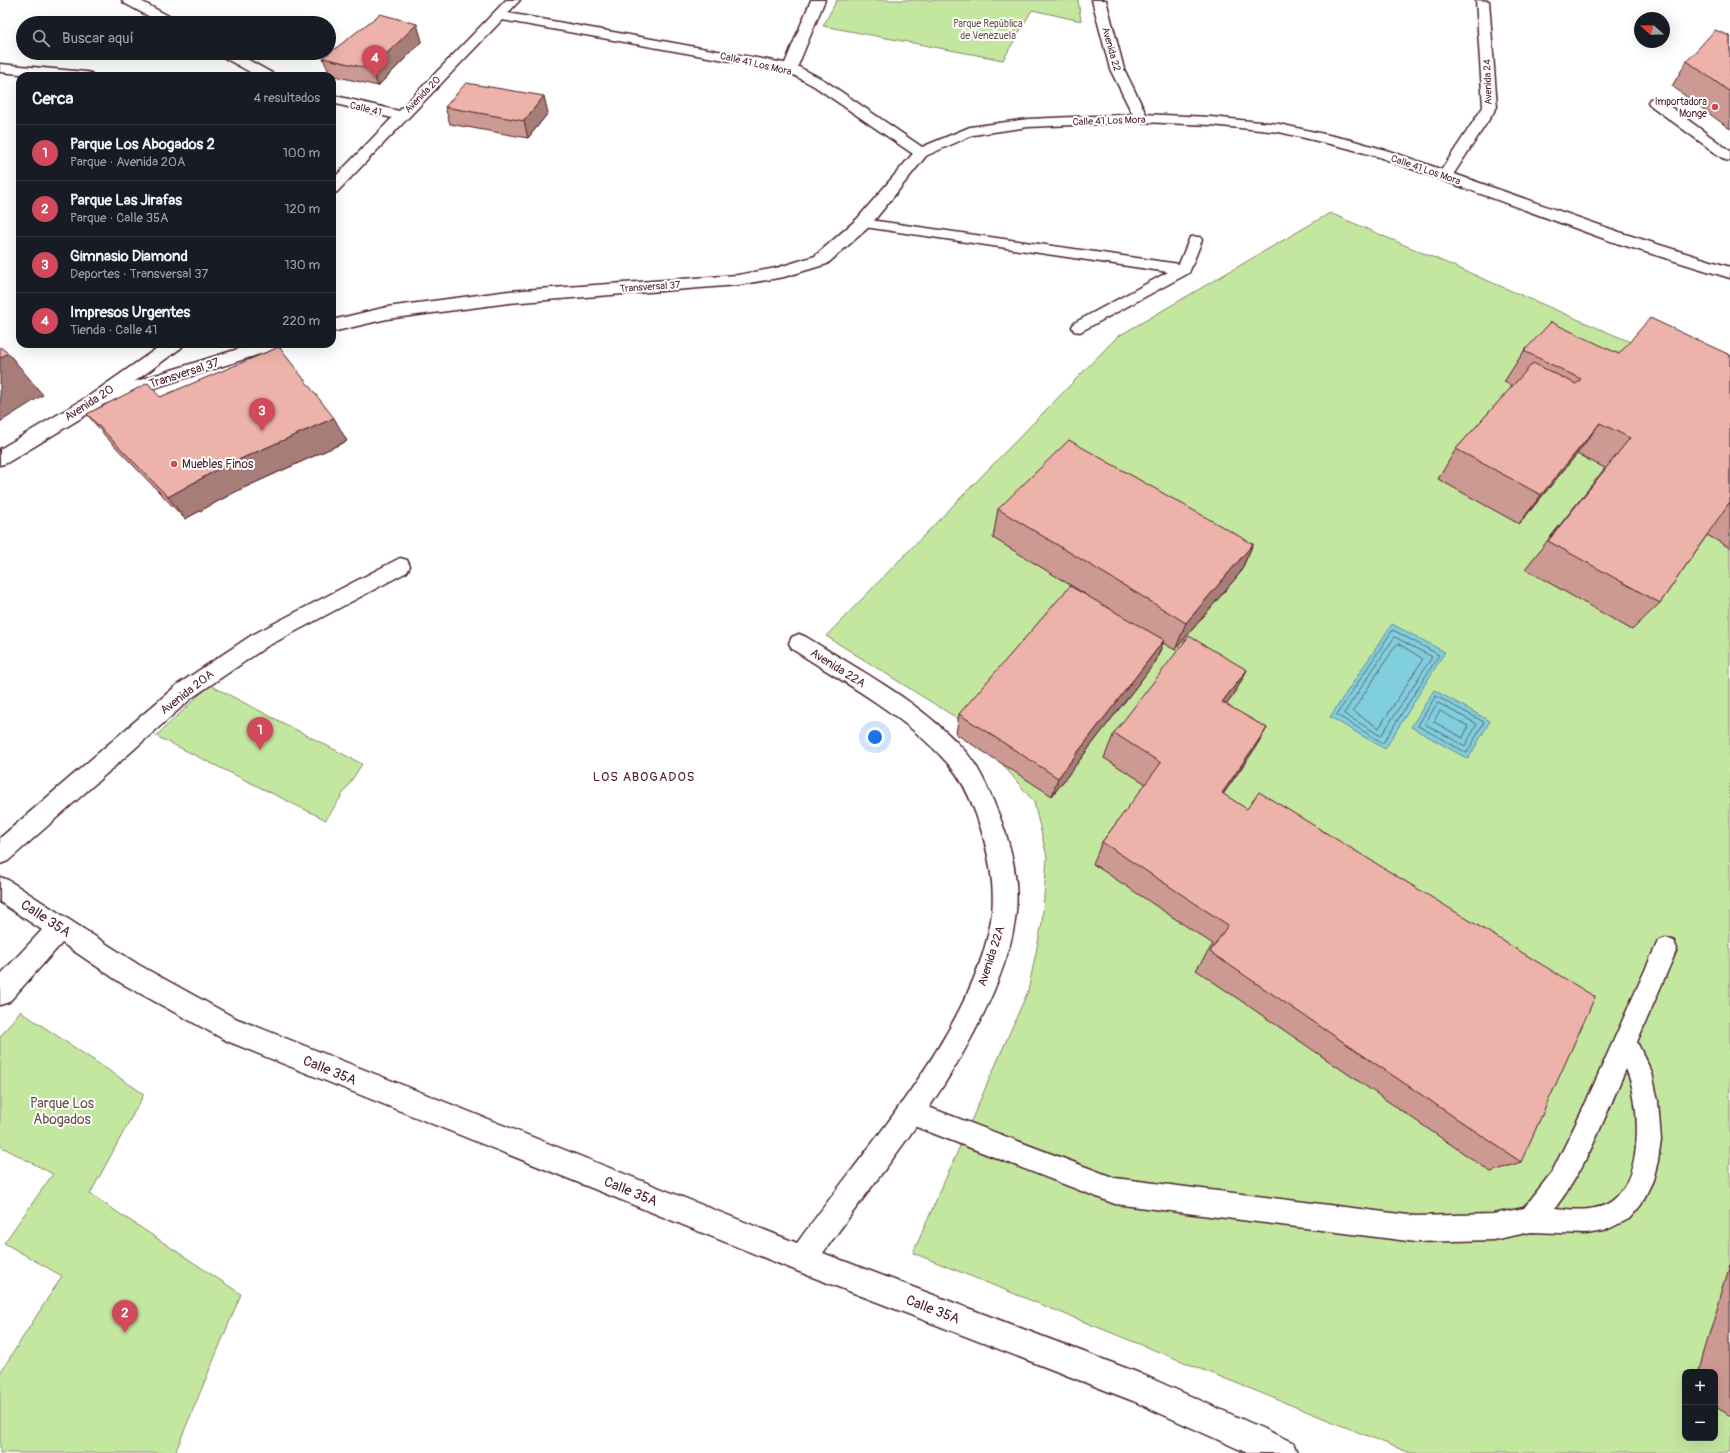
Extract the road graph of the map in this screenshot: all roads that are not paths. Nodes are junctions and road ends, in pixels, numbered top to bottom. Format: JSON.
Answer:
{"nodes":[{"id":1,"x":129,"y":0,"type":"edge"},
{"id":2,"x":513,"y":0,"type":"edge"},
{"id":3,"x":818,"y":0,"type":"edge"},
{"id":4,"x":1098,"y":0,"type":"edge"},
{"id":5,"x":1482,"y":1,"type":"dead end"},
{"id":6,"x":499,"y":15,"type":"junction"},
{"id":7,"x":158,"y":16,"type":"edge"},
{"id":8,"x":238,"y":60,"type":"edge"},
{"id":9,"x":0,"y":68,"type":"edge"},
{"id":10,"x":790,"y":68,"type":"junction"},
{"id":11,"x":43,"y":72,"type":"edge"},
{"id":12,"x":258,"y":72,"type":"edge"},
{"id":13,"x":336,"y":100,"type":"edge"},
{"id":14,"x":1655,"y":102,"type":"dead end"},
{"id":15,"x":401,"y":116,"type":"junction"},
{"id":16,"x":1141,"y":118,"type":"junction"},
{"id":17,"x":921,"y":153,"type":"junction"},
{"id":18,"x":1730,"y":157,"type":"edge"},
{"id":19,"x":1446,"y":176,"type":"junction"},
{"id":20,"x":336,"y":185,"type":"edge"},
{"id":21,"x":863,"y":223,"type":"junction"},
{"id":22,"x":1195,"y":240,"type":"dead end"},
{"id":23,"x":1184,"y":270,"type":"junction"},
{"id":24,"x":1730,"y":273,"type":"edge"},
{"id":25,"x":336,"y":325,"type":"edge"},
{"id":26,"x":1080,"y":327,"type":"dead end"},
{"id":27,"x":169,"y":348,"type":"edge"},
{"id":28,"x":261,"y":348,"type":"edge"},
{"id":29,"x":95,"y":401,"type":"junction"},
{"id":30,"x":0,"y":458,"type":"edge"},
{"id":31,"x":400,"y":566,"type":"dead end"},
{"id":32,"x":799,"y":643,"type":"dead end"},
{"id":33,"x":0,"y":853,"type":"edge"},
{"id":34,"x":0,"y":888,"type":"edge"},
{"id":35,"x":60,"y":927,"type":"junction"},
{"id":36,"x":1666,"y":949,"type":"dead end"},
{"id":37,"x":0,"y":993,"type":"edge"},
{"id":38,"x":1625,"y":1042,"type":"junction"},
{"id":39,"x":910,"y":1112,"type":"junction"},
{"id":40,"x":1530,"y":1219,"type":"junction"},
{"id":41,"x":802,"y":1259,"type":"junction"},
{"id":42,"x":1282,"y":1453,"type":"edge"}],
"edges":[{"from":1,"to":7,"type":"street"},
{"from":2,"to":6,"type":"street","name":"Avenida 20"},
{"from":3,"to":10,"type":"street"},
{"from":4,"to":16,"type":"street","name":"Avenida 22"},
{"from":5,"to":19,"type":"street","name":"Avenida 24"},
{"from":6,"to":10,"type":"street","name":"Calle 41 Los Mora"},
{"from":6,"to":15,"type":"street","name":"Avenida 20"},
{"from":8,"to":12,"type":"street"},
{"from":9,"to":11,"type":"street"},
{"from":10,"to":17,"type":"street","name":"Calle 41 Los Mora"},
{"from":13,"to":15,"type":"street","name":"Calle 41"},
{"from":14,"to":18,"type":"lane"},
{"from":15,"to":20,"type":"street","name":"Avenida 20"},
{"from":16,"to":17,"type":"street","name":"Calle 41 Los Mora"},
{"from":16,"to":19,"type":"street","name":"Calle 41 Los Mora"},
{"from":17,"to":21,"type":"street","name":"Transversal 37"},
{"from":19,"to":24,"type":"street","name":"Calle 41 Los Mora"},
{"from":21,"to":23,"type":"lane"},
{"from":21,"to":25,"type":"street","name":"Transversal 37"},
{"from":22,"to":23,"type":"lane"},
{"from":23,"to":26,"type":"lane"},
{"from":27,"to":29,"type":"street","name":"Avenida 20"},
{"from":28,"to":29,"type":"street","name":"Transversal 37"},
{"from":29,"to":30,"type":"street","name":"Avenida 20"},
{"from":31,"to":33,"type":"street","name":"Avenida 20A"},
{"from":32,"to":39,"type":"street","name":"Avenida 22A"},
{"from":34,"to":35,"type":"street","name":"Calle 35A"},
{"from":35,"to":37,"type":"street"},
{"from":35,"to":41,"type":"street","name":"Calle 35A"},
{"from":36,"to":38,"type":"lane"},
{"from":38,"to":40,"type":"lane"},
{"from":38,"to":40,"type":"lane"},
{"from":39,"to":40,"type":"lane"},
{"from":39,"to":41,"type":"street","name":"Avenida 22A"},
{"from":41,"to":42,"type":"street","name":"Calle 35A"}]}
